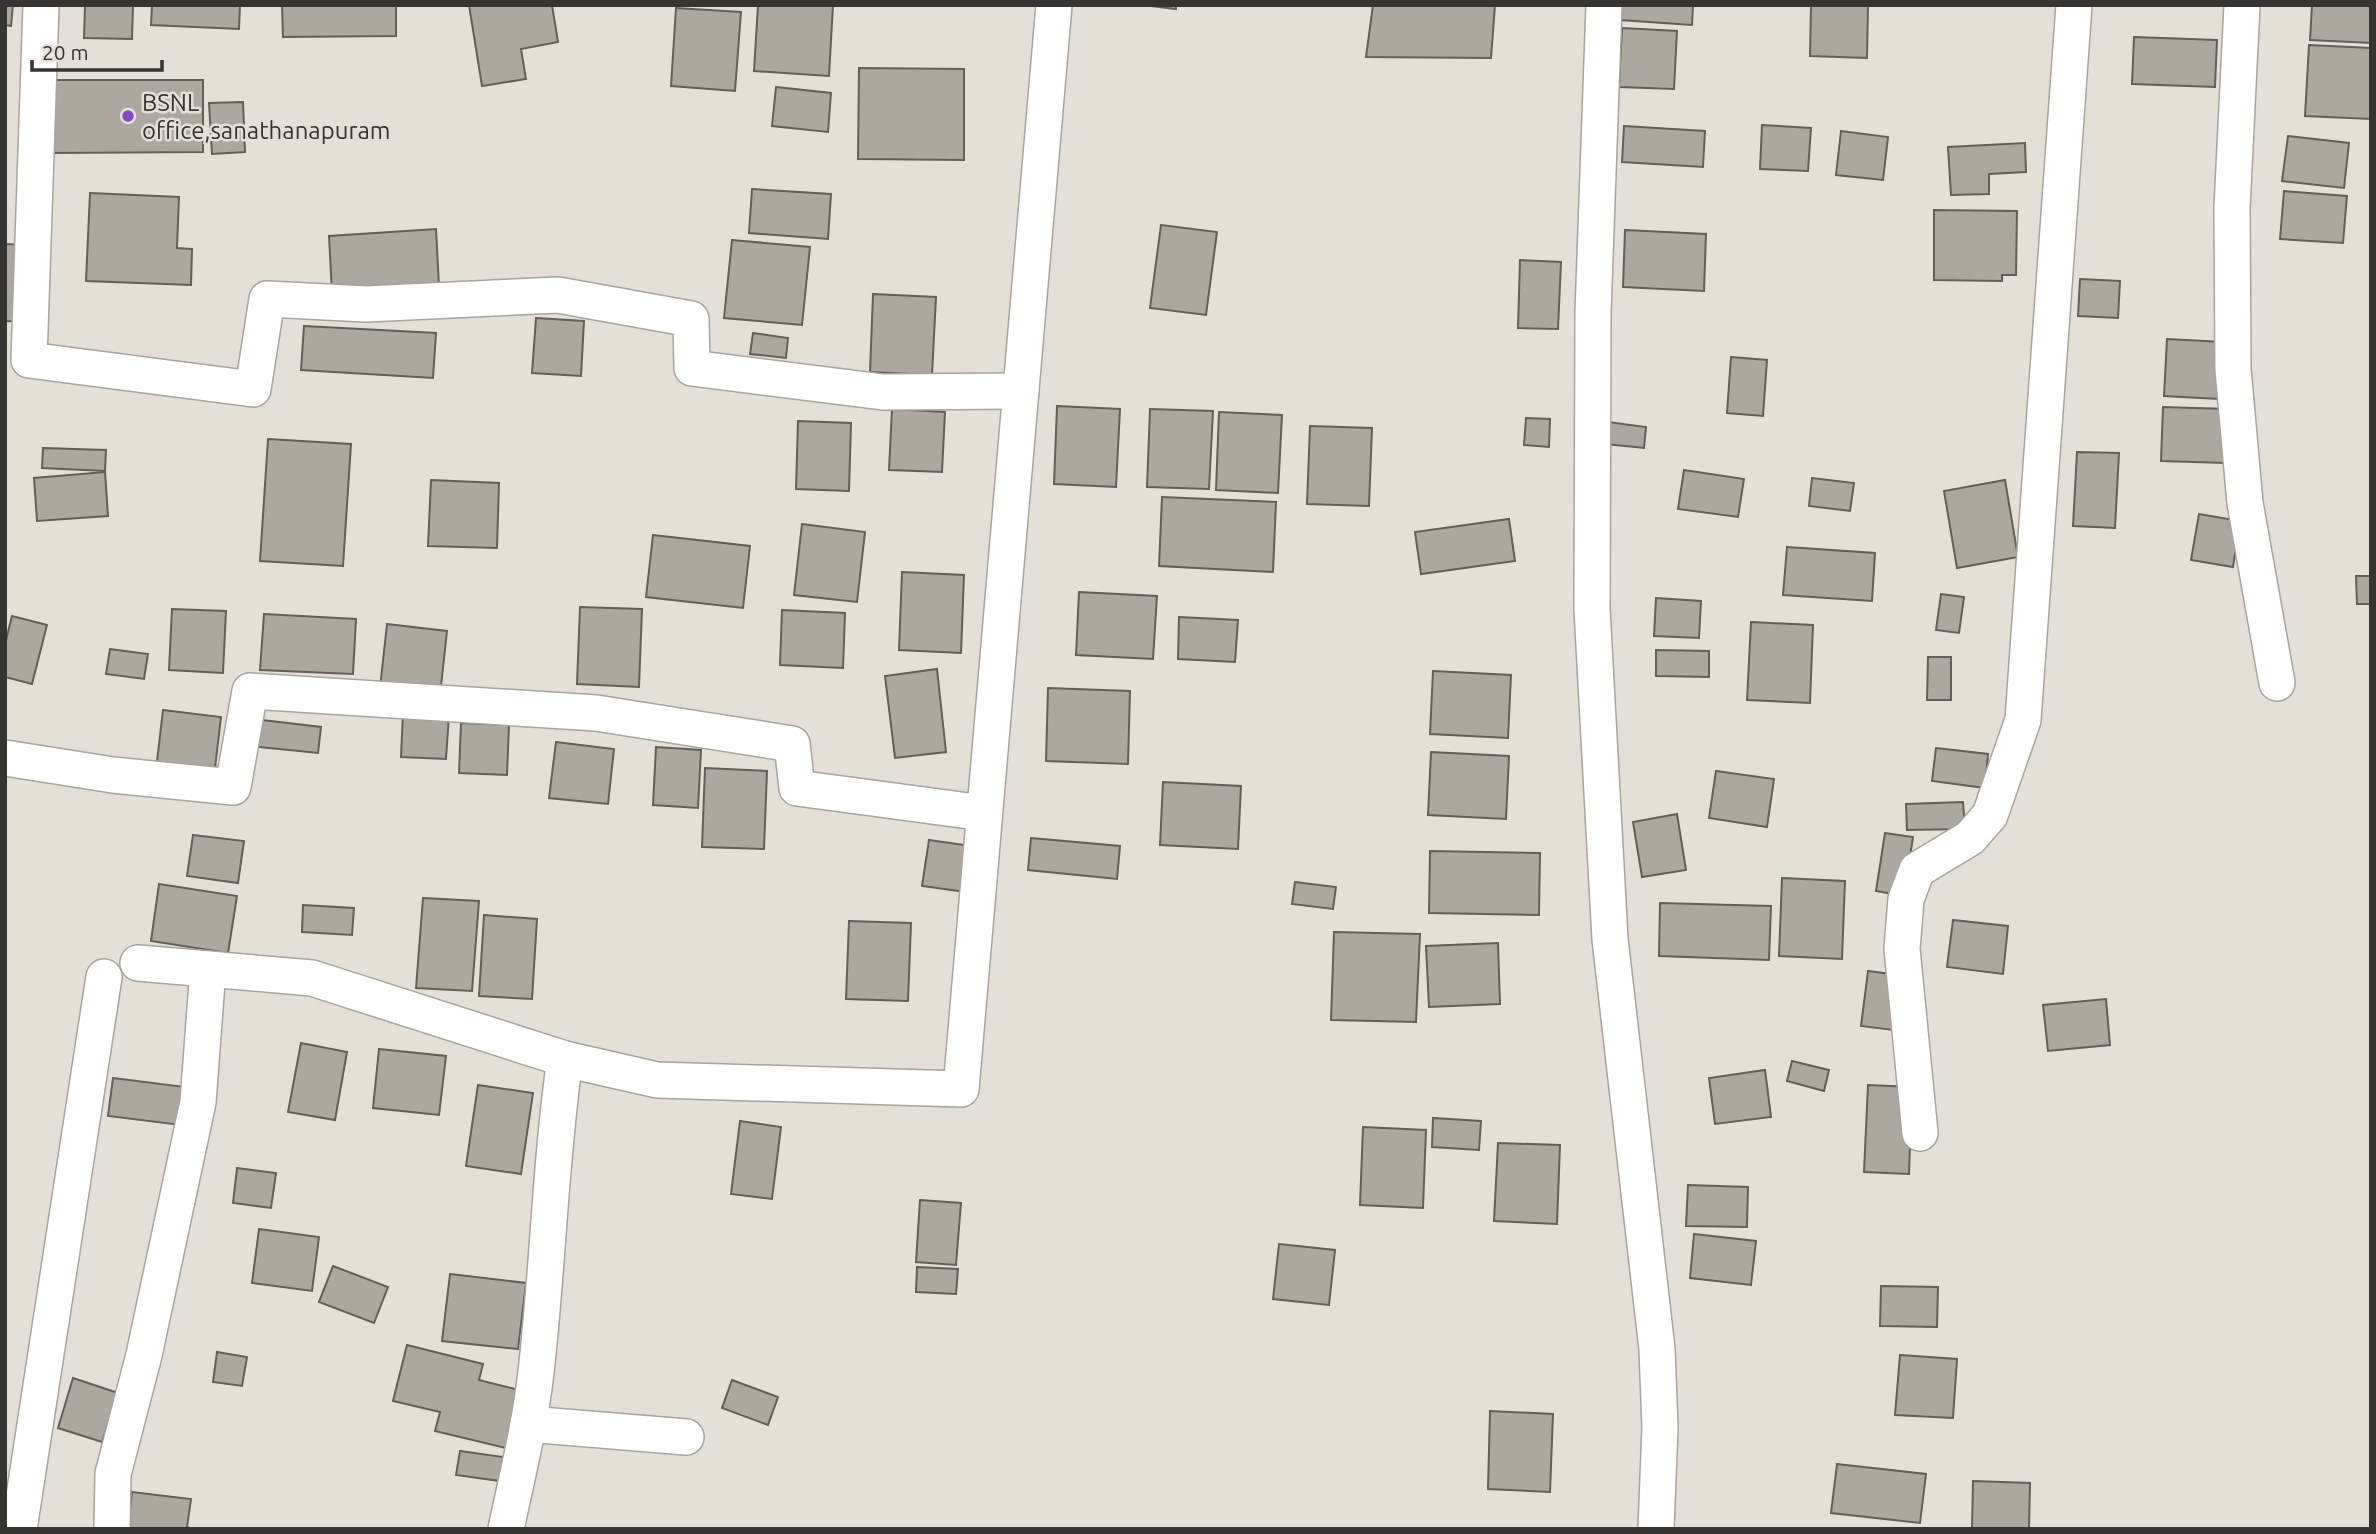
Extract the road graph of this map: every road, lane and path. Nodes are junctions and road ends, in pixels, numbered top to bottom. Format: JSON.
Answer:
{"nodes":[{"id":1,"x":41,"y":5,"type":"edge"},
{"id":2,"x":1054,"y":5,"type":"edge"},
{"id":3,"x":1604,"y":5,"type":"edge"},
{"id":4,"x":2074,"y":5,"type":"edge"},
{"id":5,"x":2242,"y":5,"type":"edge"},
{"id":6,"x":1021,"y":391,"type":"junction"},
{"id":7,"x":2277,"y":683,"type":"dead end"},
{"id":8,"x":5,"y":758,"type":"edge"},
{"id":9,"x":985,"y":813,"type":"junction"},
{"id":10,"x":138,"y":962,"type":"dead end"},
{"id":11,"x":208,"y":969,"type":"junction"},
{"id":12,"x":104,"y":977,"type":"dead end"},
{"id":13,"x":565,"y":1059,"type":"junction"},
{"id":14,"x":1920,"y":1133,"type":"dead end"},
{"id":15,"x":528,"y":1424,"type":"junction"},
{"id":16,"x":685,"y":1437,"type":"dead end"},
{"id":17,"x":19,"y":1529,"type":"edge"},
{"id":18,"x":112,"y":1529,"type":"edge"},
{"id":19,"x":506,"y":1529,"type":"edge"},
{"id":20,"x":1656,"y":1529,"type":"edge"}],
"edges":[{"from":1,"to":6,"type":"street"},
{"from":2,"to":6,"type":"street"},
{"from":3,"to":20,"type":"street"},
{"from":4,"to":14,"type":"street"},
{"from":5,"to":7,"type":"street"},
{"from":6,"to":9,"type":"street"},
{"from":8,"to":9,"type":"street"},
{"from":9,"to":13,"type":"street"},
{"from":10,"to":11,"type":"street"},
{"from":11,"to":13,"type":"street"},
{"from":11,"to":18,"type":"street"},
{"from":12,"to":17,"type":"street"},
{"from":13,"to":15,"type":"street"},
{"from":15,"to":16,"type":"street"},
{"from":15,"to":19,"type":"street"}]}
